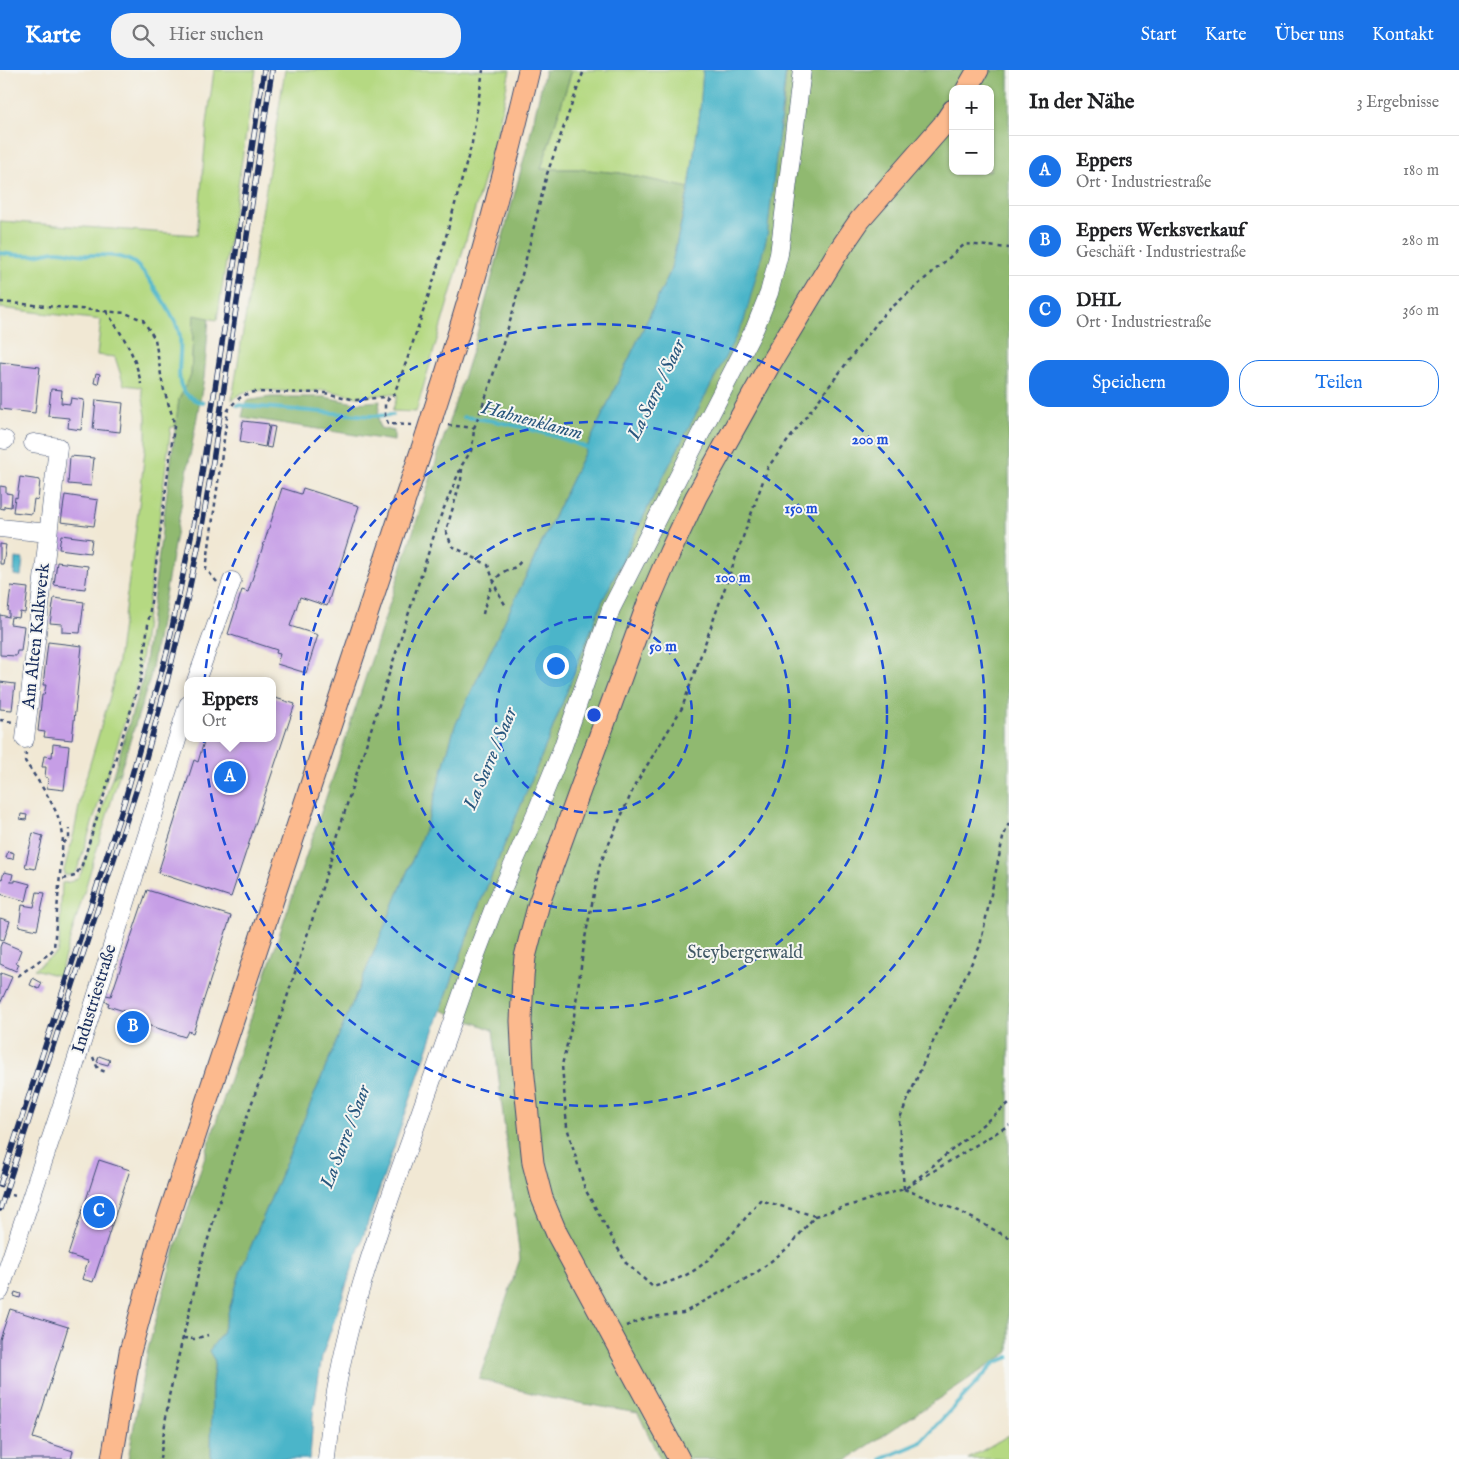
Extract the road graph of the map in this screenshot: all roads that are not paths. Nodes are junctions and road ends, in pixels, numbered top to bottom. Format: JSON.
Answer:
{"nodes":[{"id":1,"x":529,"y":70,"type":"edge"},
{"id":2,"x":802,"y":70,"type":"edge"},
{"id":3,"x":978,"y":70,"type":"edge"},
{"id":4,"x":970,"y":85,"type":"edge"},
{"id":5,"x":949,"y":116,"type":"edge"},
{"id":6,"x":33,"y":443,"type":"dead end"},
{"id":7,"x":0,"y":528,"type":"edge"},
{"id":8,"x":48,"y":533,"type":"junction"},
{"id":9,"x":229,"y":589,"type":"road end"},
{"id":10,"x":197,"y":677,"type":"edge"},
{"id":11,"x":184,"y":718,"type":"edge"},
{"id":12,"x":25,"y":739,"type":"road end"},
{"id":13,"x":0,"y":1291,"type":"edge"},
{"id":14,"x":112,"y":1459,"type":"edge"},
{"id":15,"x":327,"y":1459,"type":"edge"},
{"id":16,"x":679,"y":1459,"type":"edge"}],
"edges":[{"from":1,"to":14,"type":"main road"},
{"from":2,"to":15,"type":"street"},
{"from":3,"to":4,"type":"main road"},
{"from":5,"to":16,"type":"main road"},
{"from":6,"to":8,"type":"street","name":"Am Alten Kalkwerk"},
{"from":7,"to":8,"type":"street"},
{"from":8,"to":12,"type":"street","name":"Am Alten Kalkwerk"},
{"from":9,"to":10,"type":"street"},
{"from":11,"to":13,"type":"street","name":"Industriestraße"}]}
